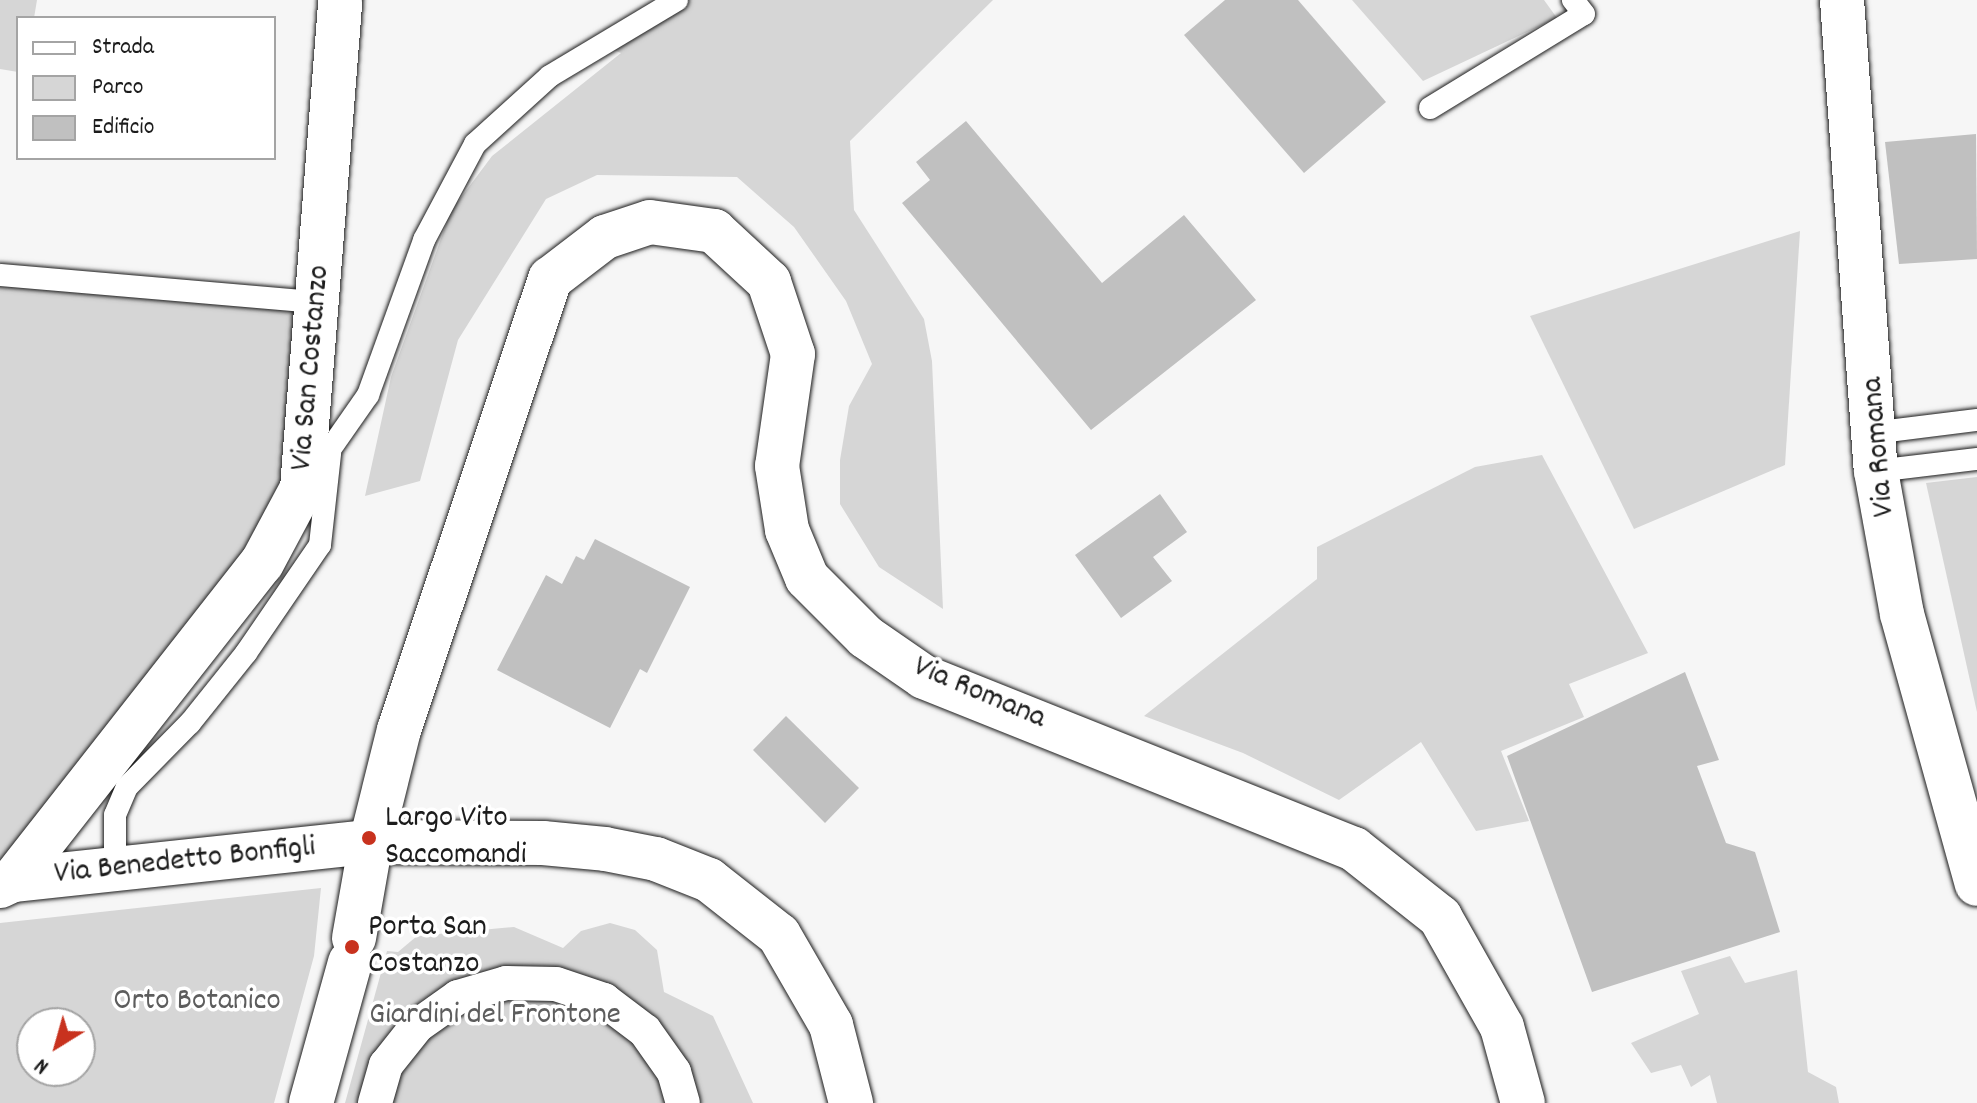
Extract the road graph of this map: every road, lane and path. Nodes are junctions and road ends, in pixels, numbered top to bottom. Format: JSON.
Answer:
{"nodes":[{"id":1,"x":340,"y":0,"type":"edge"},
{"id":2,"x":677,"y":0,"type":"edge"},
{"id":3,"x":1573,"y":0,"type":"edge"},
{"id":4,"x":1842,"y":0,"type":"edge"},
{"id":5,"x":1430,"y":108,"type":"dead end"},
{"id":6,"x":0,"y":275,"type":"edge"},
{"id":7,"x":317,"y":302,"type":"junction"},
{"id":8,"x":1977,"y":420,"type":"edge"},
{"id":9,"x":1874,"y":452,"type":"junction"},
{"id":10,"x":330,"y":454,"type":"junction"},
{"id":11,"x":1977,"y":459,"type":"edge"},
{"id":12,"x":302,"y":488,"type":"junction"},
{"id":13,"x":371,"y":842,"type":"junction"},
{"id":14,"x":115,"y":868,"type":"junction"},
{"id":15,"x":7,"y":883,"type":"edge"},
{"id":16,"x":1977,"y":884,"type":"edge"},
{"id":17,"x":311,"y":1103,"type":"edge"},
{"id":18,"x":375,"y":1103,"type":"edge"},
{"id":19,"x":683,"y":1103,"type":"edge"},
{"id":20,"x":851,"y":1103,"type":"edge"},
{"id":21,"x":1523,"y":1103,"type":"edge"}],
"edges":[{"from":1,"to":7,"type":"main road","name":"Via San Costanzo"},
{"from":2,"to":10,"type":"lane"},
{"from":3,"to":5,"type":"lane"},
{"from":4,"to":9,"type":"main road","name":"Via Romana"},
{"from":6,"to":7,"type":"lane"},
{"from":7,"to":12,"type":"main road","name":"Via San Costanzo"},
{"from":8,"to":9,"type":"lane"},
{"from":9,"to":11,"type":"lane"},
{"from":9,"to":16,"type":"main road","name":"Via Romana"},
{"from":10,"to":12,"type":"lane"},
{"from":10,"to":14,"type":"lane"},
{"from":12,"to":15,"type":"main road","name":"Via San Costanzo"},
{"from":13,"to":14,"type":"main road","name":"Via Benedetto Bonfigli"},
{"from":13,"to":17,"type":"main road"},
{"from":13,"to":20,"type":"main road","name":"Via Benedetto Bonfigli"},
{"from":13,"to":21,"type":"main road","name":"Via Romana"},
{"from":14,"to":15,"type":"main road","name":"Via Benedetto Bonfigli"},
{"from":18,"to":19,"type":"street"}]}
